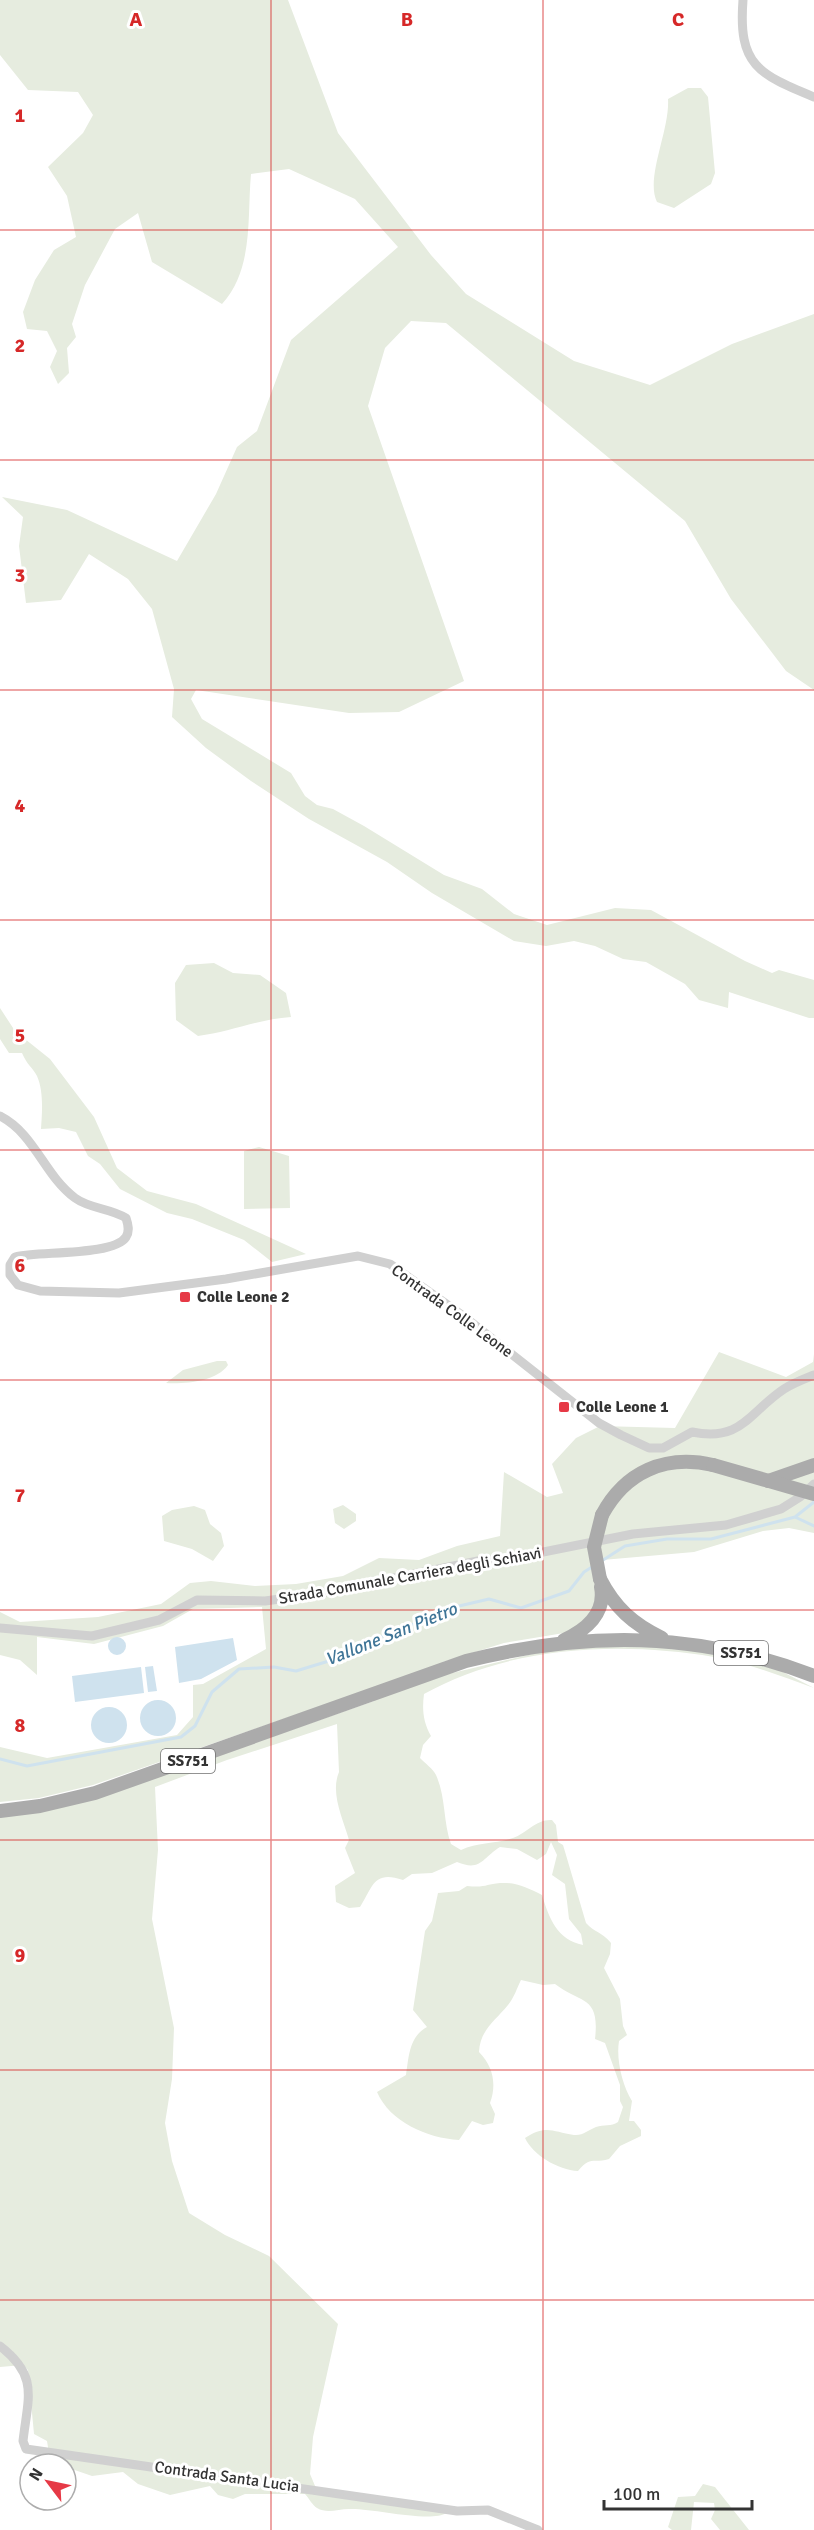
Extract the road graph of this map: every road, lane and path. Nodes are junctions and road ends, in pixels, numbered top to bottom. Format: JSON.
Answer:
{"nodes":[{"id":1,"x":743,"y":0,"type":"edge"},
{"id":2,"x":814,"y":97,"type":"edge"},
{"id":3,"x":0,"y":1116,"type":"edge"},
{"id":4,"x":814,"y":1375,"type":"edge"},
{"id":5,"x":814,"y":1465,"type":"edge"},
{"id":6,"x":768,"y":1480,"type":"junction"},
{"id":7,"x":814,"y":1484,"type":"edge"},
{"id":8,"x":814,"y":1494,"type":"edge"},
{"id":9,"x":600,"y":1579,"type":"junction"},
{"id":10,"x":0,"y":1628,"type":"edge"},
{"id":11,"x":666,"y":1640,"type":"junction"},
{"id":12,"x":557,"y":1643,"type":"junction"},
{"id":13,"x":814,"y":1676,"type":"edge"},
{"id":14,"x":0,"y":1810,"type":"edge"},
{"id":15,"x":0,"y":2346,"type":"edge"},
{"id":16,"x":521,"y":2524,"type":"junction"},
{"id":17,"x":511,"y":2530,"type":"edge"},
{"id":18,"x":538,"y":2530,"type":"edge"}],
"edges":[{"from":1,"to":2,"type":"street"},
{"from":3,"to":4,"type":"street","name":"Contrada Colle Leone"},
{"from":5,"to":6,"type":"main road"},
{"from":6,"to":8,"type":"main road","bridge":true},
{"from":6,"to":9,"type":"main road","bridge":true},
{"from":7,"to":10,"type":"street","name":"Strada Comunale Carriera degli Schiavi"},
{"from":9,"to":11,"type":"main road"},
{"from":9,"to":12,"type":"main road"},
{"from":11,"to":12,"type":"main road"},
{"from":11,"to":13,"type":"main road","number":"SS751"},
{"from":12,"to":14,"type":"main road","number":"SS751"},
{"from":15,"to":16,"type":"street","name":"Contrada Santa Lucia"},
{"from":16,"to":17,"type":"street"},
{"from":16,"to":18,"type":"street","name":"Contrada Santa Lucia"}]}
